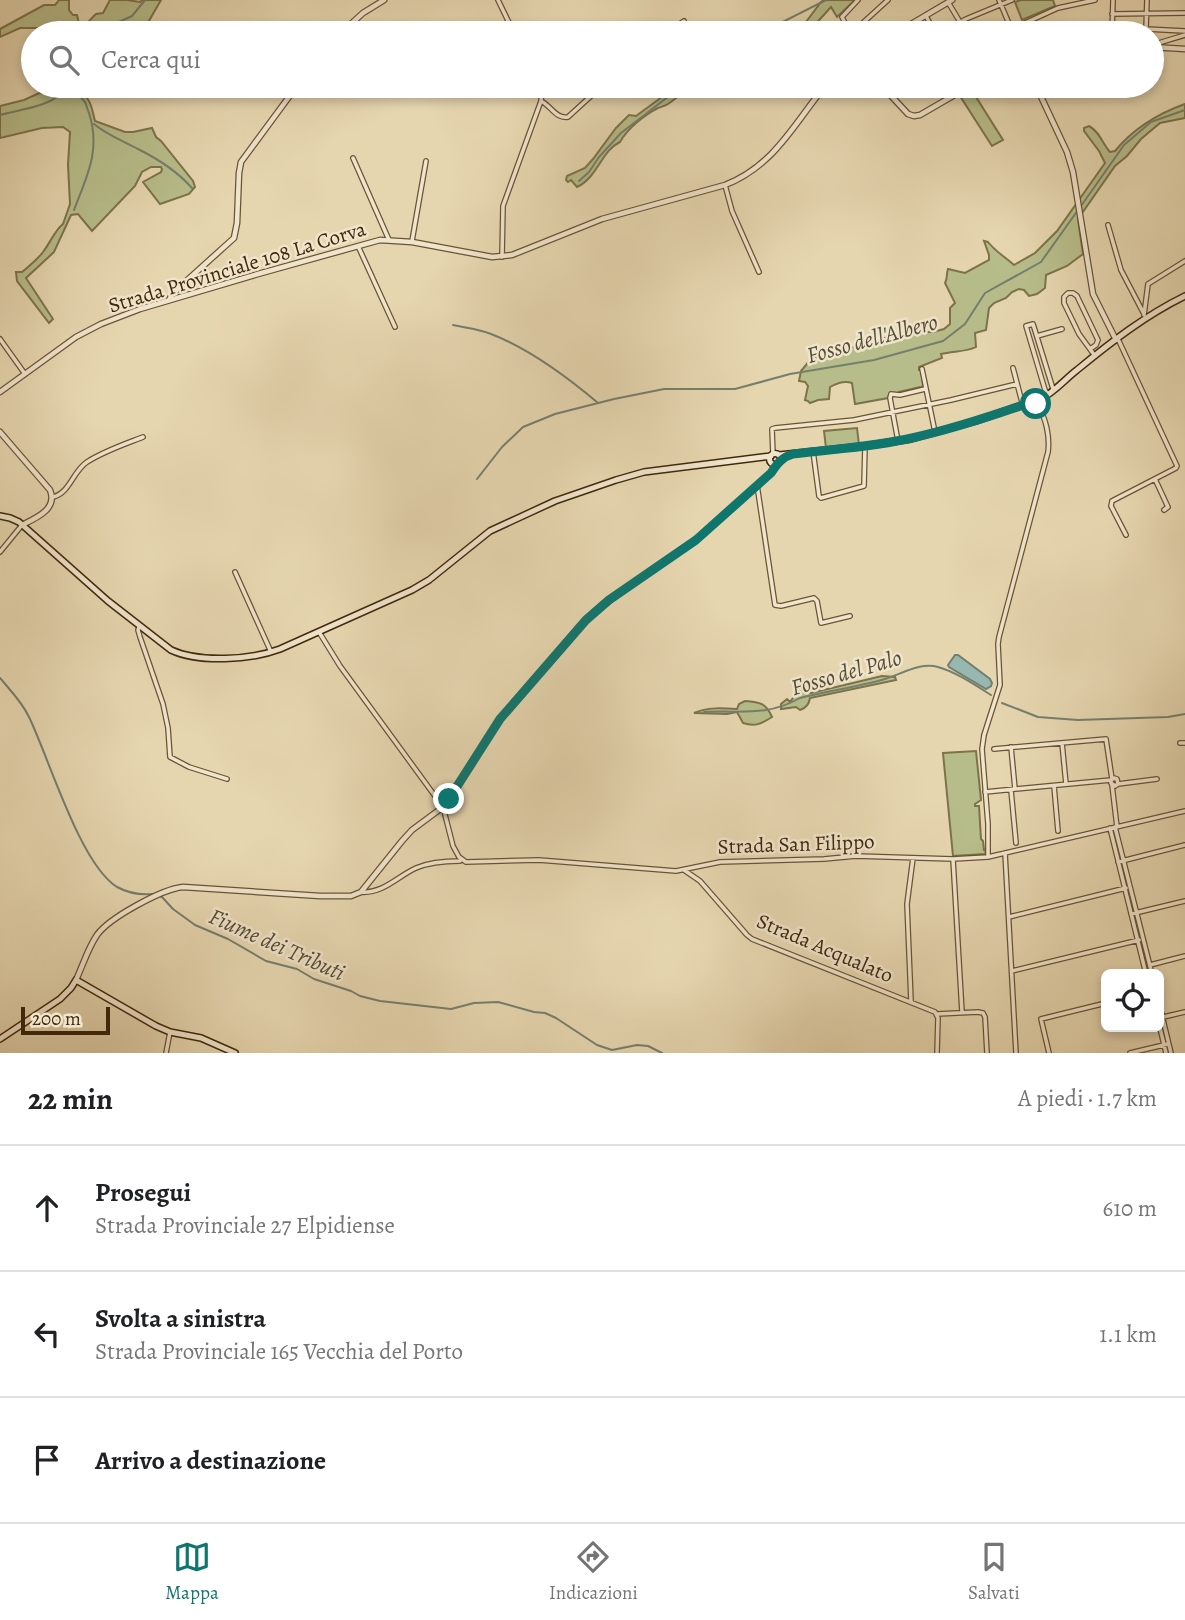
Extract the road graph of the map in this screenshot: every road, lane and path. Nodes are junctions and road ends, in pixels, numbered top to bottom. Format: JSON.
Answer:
{"nodes":[{"id":1,"x":384,"y":0,"type":"edge"},
{"id":2,"x":498,"y":0,"type":"edge"},
{"id":3,"x":858,"y":0,"type":"edge"},
{"id":4,"x":888,"y":0,"type":"edge"},
{"id":5,"x":1012,"y":0,"type":"edge"},
{"id":6,"x":1095,"y":0,"type":"edge"},
{"id":7,"x":1113,"y":0,"type":"edge"},
{"id":8,"x":1147,"y":0,"type":"edge"},
{"id":9,"x":950,"y":1,"type":"edge"},
{"id":10,"x":1000,"y":2,"type":"edge"},
{"id":11,"x":1147,"y":13,"type":"junction"},
{"id":12,"x":1185,"y":13,"type":"edge"},
{"id":13,"x":1112,"y":14,"type":"junction"},
{"id":14,"x":926,"y":16,"type":"junction"},
{"id":15,"x":354,"y":21,"type":"edge"},
{"id":16,"x":508,"y":21,"type":"edge"},
{"id":17,"x":844,"y":21,"type":"edge"},
{"id":18,"x":864,"y":21,"type":"edge"},
{"id":19,"x":917,"y":21,"type":"edge"},
{"id":20,"x":930,"y":21,"type":"edge"},
{"id":21,"x":960,"y":21,"type":"edge"},
{"id":22,"x":962,"y":21,"type":"edge"},
{"id":23,"x":1008,"y":21,"type":"edge"},
{"id":24,"x":1032,"y":21,"type":"edge"},
{"id":25,"x":1112,"y":21,"type":"edge"},
{"id":26,"x":1146,"y":21,"type":"edge"},
{"id":27,"x":1164,"y":31,"type":"edge"},
{"id":28,"x":1185,"y":33,"type":"edge"},
{"id":29,"x":1164,"y":41,"type":"edge"},
{"id":30,"x":1164,"y":47,"type":"edge"},
{"id":31,"x":1185,"y":49,"type":"edge"},
{"id":32,"x":288,"y":98,"type":"edge"},
{"id":33,"x":541,"y":98,"type":"edge"},
{"id":34,"x":589,"y":98,"type":"edge"},
{"id":35,"x":816,"y":98,"type":"edge"},
{"id":36,"x":893,"y":98,"type":"edge"},
{"id":37,"x":1042,"y":98,"type":"edge"},
{"id":38,"x":948,"y":99,"type":"edge"},
{"id":39,"x":541,"y":101,"type":"junction"},
{"id":40,"x":353,"y":158,"type":"dead end"},
{"id":41,"x":426,"y":161,"type":"dead end"},
{"id":42,"x":725,"y":185,"type":"junction"},
{"id":43,"x":1108,"y":225,"type":"dead end"},
{"id":44,"x":389,"y":240,"type":"junction"},
{"id":45,"x":412,"y":242,"type":"junction"},
{"id":46,"x":358,"y":246,"type":"junction"},
{"id":47,"x":502,"y":257,"type":"junction"},
{"id":48,"x":1185,"y":261,"type":"edge"},
{"id":49,"x":759,"y":272,"type":"dead end"},
{"id":50,"x":1185,"y":296,"type":"edge"},
{"id":51,"x":170,"y":300,"type":"junction"},
{"id":52,"x":1144,"y":317,"type":"junction"},
{"id":53,"x":395,"y":327,"type":"dead end"},
{"id":54,"x":1062,"y":329,"type":"dead end"},
{"id":55,"x":1037,"y":337,"type":"junction"},
{"id":56,"x":0,"y":339,"type":"edge"},
{"id":57,"x":1117,"y":340,"type":"junction"},
{"id":58,"x":1090,"y":349,"type":"junction"},
{"id":59,"x":1095,"y":356,"type":"junction"},
{"id":60,"x":1043,"y":358,"type":"junction"},
{"id":61,"x":1036,"y":360,"type":"junction"},
{"id":62,"x":1013,"y":368,"type":"dead end"},
{"id":63,"x":922,"y":369,"type":"dead end"},
{"id":64,"x":25,"y":374,"type":"junction"},
{"id":65,"x":1017,"y":384,"type":"junction"},
{"id":66,"x":925,"y":389,"type":"junction"},
{"id":67,"x":0,"y":392,"type":"edge"},
{"id":68,"x":1040,"y":401,"type":"junction"},
{"id":69,"x":929,"y":405,"type":"junction"},
{"id":70,"x":1023,"y":405,"type":"junction"},
{"id":71,"x":893,"y":412,"type":"junction"},
{"id":72,"x":0,"y":432,"type":"edge"},
{"id":73,"x":935,"y":432,"type":"junction"},
{"id":74,"x":143,"y":437,"type":"dead end"},
{"id":75,"x":898,"y":441,"type":"junction"},
{"id":76,"x":865,"y":446,"type":"junction"},
{"id":77,"x":813,"y":452,"type":"junction"},
{"id":78,"x":774,"y":457,"type":"junction"},
{"id":79,"x":1155,"y":479,"type":"junction"},
{"id":80,"x":757,"y":485,"type":"junction"},
{"id":81,"x":52,"y":497,"type":"junction"},
{"id":82,"x":1164,"y":510,"type":"dead end"},
{"id":83,"x":0,"y":516,"type":"edge"},
{"id":84,"x":23,"y":525,"type":"junction"},
{"id":85,"x":1126,"y":535,"type":"dead end"},
{"id":86,"x":0,"y":552,"type":"edge"},
{"id":87,"x":235,"y":572,"type":"dead end"},
{"id":88,"x":850,"y":617,"type":"dead end"},
{"id":89,"x":139,"y":627,"type":"junction"},
{"id":90,"x":319,"y":632,"type":"junction"},
{"id":91,"x":271,"y":652,"type":"junction"},
{"id":92,"x":1062,"y":743,"type":"junction"},
{"id":93,"x":1011,"y":747,"type":"junction"},
{"id":94,"x":994,"y":749,"type":"dead end"},
{"id":95,"x":227,"y":779,"type":"dead end"},
{"id":96,"x":1157,"y":779,"type":"dead end"},
{"id":97,"x":1114,"y":781,"type":"junction"},
{"id":98,"x":1066,"y":784,"type":"junction"},
{"id":99,"x":1055,"y":786,"type":"junction"},
{"id":100,"x":1013,"y":790,"type":"junction"},
{"id":101,"x":985,"y":792,"type":"junction"},
{"id":102,"x":443,"y":807,"type":"junction"},
{"id":103,"x":1185,"y":811,"type":"edge"},
{"id":104,"x":1114,"y":827,"type":"junction"},
{"id":105,"x":1058,"y":831,"type":"dead end"},
{"id":106,"x":1016,"y":843,"type":"dead end"},
{"id":107,"x":1185,"y":845,"type":"edge"},
{"id":108,"x":1005,"y":853,"type":"junction"},
{"id":109,"x":988,"y":857,"type":"junction"},
{"id":110,"x":912,"y":858,"type":"junction"},
{"id":111,"x":953,"y":859,"type":"junction"},
{"id":112,"x":462,"y":861,"type":"junction"},
{"id":113,"x":1121,"y":862,"type":"junction"},
{"id":114,"x":684,"y":870,"type":"junction"},
{"id":115,"x":1127,"y":888,"type":"junction"},
{"id":116,"x":361,"y":892,"type":"junction"},
{"id":117,"x":1185,"y":901,"type":"edge"},
{"id":118,"x":1134,"y":914,"type":"junction"},
{"id":119,"x":1009,"y":917,"type":"junction"},
{"id":120,"x":1141,"y":940,"type":"junction"},
{"id":121,"x":1185,"y":956,"type":"edge"},
{"id":122,"x":1147,"y":966,"type":"junction"},
{"id":123,"x":1147,"y":969,"type":"edge"},
{"id":124,"x":1149,"y":969,"type":"edge"},
{"id":125,"x":1012,"y":971,"type":"junction"},
{"id":126,"x":76,"y":980,"type":"junction"},
{"id":127,"x":911,"y":1001,"type":"junction"},
{"id":128,"x":1101,"y":1004,"type":"edge"},
{"id":129,"x":962,"y":1012,"type":"junction"},
{"id":130,"x":1185,"y":1012,"type":"edge"},
{"id":131,"x":937,"y":1014,"type":"junction"},
{"id":132,"x":1164,"y":1017,"type":"edge"},
{"id":133,"x":170,"y":1032,"type":"junction"},
{"id":134,"x":1162,"y":1032,"type":"edge"},
{"id":135,"x":1163,"y":1032,"type":"edge"},
{"id":136,"x":0,"y":1039,"type":"edge"},
{"id":137,"x":1166,"y":1044,"type":"junction"},
{"id":138,"x":166,"y":1053,"type":"edge"},
{"id":139,"x":235,"y":1053,"type":"edge"},
{"id":140,"x":937,"y":1053,"type":"edge"},
{"id":141,"x":987,"y":1053,"type":"edge"},
{"id":142,"x":1016,"y":1053,"type":"edge"},
{"id":143,"x":1049,"y":1053,"type":"edge"},
{"id":144,"x":1129,"y":1053,"type":"edge"},
{"id":145,"x":1169,"y":1053,"type":"edge"}],
"edges":[{"from":1,"to":15,"type":"street"},
{"from":2,"to":16,"type":"street"},
{"from":3,"to":17,"type":"street"},
{"from":4,"to":18,"type":"street"},
{"from":5,"to":10,"type":"street"},
{"from":6,"to":24,"type":"street"},
{"from":7,"to":13,"type":"street"},
{"from":8,"to":11,"type":"street"},
{"from":9,"to":14,"type":"street"},
{"from":9,"to":21,"type":"street"},
{"from":10,"to":22,"type":"street"},
{"from":10,"to":23,"type":"street"},
{"from":11,"to":12,"type":"street"},
{"from":11,"to":13,"type":"street"},
{"from":11,"to":26,"type":"street"},
{"from":13,"to":25,"type":"street"},
{"from":14,"to":19,"type":"street"},
{"from":14,"to":20,"type":"street"},
{"from":27,"to":28,"type":"street"},
{"from":28,"to":29,"type":"street"},
{"from":30,"to":31,"type":"street"},
{"from":32,"to":51,"type":"street"},
{"from":33,"to":39,"type":"street"},
{"from":34,"to":39,"type":"street"},
{"from":35,"to":42,"type":"street","name":"Strada Provinciale 108 La Corva"},
{"from":36,"to":38,"type":"street"},
{"from":37,"to":57,"type":"street"},
{"from":39,"to":47,"type":"street"},
{"from":40,"to":44,"type":"street"},
{"from":41,"to":45,"type":"street"},
{"from":42,"to":47,"type":"street","name":"Strada Provinciale 108 La Corva"},
{"from":42,"to":49,"type":"street"},
{"from":43,"to":52,"type":"street"},
{"from":44,"to":45,"type":"street","name":"Strada Provinciale 108 La Corva"},
{"from":44,"to":46,"type":"street","name":"Strada Provinciale 108 La Corva"},
{"from":45,"to":47,"type":"street","name":"Strada Provinciale 108 La Corva"},
{"from":46,"to":51,"type":"street","name":"Strada Provinciale 108 La Corva"},
{"from":46,"to":53,"type":"street"},
{"from":48,"to":52,"type":"street"},
{"from":50,"to":52,"type":"main road"},
{"from":51,"to":64,"type":"street","name":"Strada Provinciale 108 La Corva"},
{"from":52,"to":57,"type":"main road"},
{"from":54,"to":55,"type":"street"},
{"from":55,"to":60,"type":"street"},
{"from":55,"to":61,"type":"street"},
{"from":56,"to":64,"type":"street"},
{"from":57,"to":59,"type":"main road"},
{"from":57,"to":79,"type":"street"},
{"from":58,"to":58,"type":"street"},
{"from":58,"to":59,"type":"street"},
{"from":59,"to":68,"type":"main road"},
{"from":60,"to":61,"type":"street"},
{"from":60,"to":68,"type":"street"},
{"from":61,"to":68,"type":"street"},
{"from":62,"to":65,"type":"street"},
{"from":63,"to":66,"type":"street"},
{"from":64,"to":67,"type":"street","name":"Strada Provinciale 108 La Corva"},
{"from":65,"to":69,"type":"street"},
{"from":65,"to":70,"type":"street"},
{"from":66,"to":69,"type":"street"},
{"from":66,"to":71,"type":"street"},
{"from":68,"to":70,"type":"main road"},
{"from":68,"to":101,"type":"street"},
{"from":69,"to":71,"type":"street"},
{"from":69,"to":73,"type":"street"},
{"from":70,"to":73,"type":"main road"},
{"from":71,"to":75,"type":"street"},
{"from":71,"to":78,"type":"street"},
{"from":72,"to":81,"type":"street"},
{"from":73,"to":75,"type":"main road"},
{"from":74,"to":81,"type":"street"},
{"from":75,"to":76,"type":"main road"},
{"from":76,"to":77,"type":"main road"},
{"from":76,"to":77,"type":"street"},
{"from":77,"to":78,"type":"main road"},
{"from":78,"to":80,"type":"street"},
{"from":78,"to":90,"type":"main road"},
{"from":79,"to":82,"type":"street"},
{"from":79,"to":85,"type":"street"},
{"from":80,"to":88,"type":"street"},
{"from":80,"to":102,"type":"street"},
{"from":81,"to":84,"type":"street"},
{"from":83,"to":84,"type":"main road"},
{"from":84,"to":86,"type":"street"},
{"from":84,"to":89,"type":"main road"},
{"from":87,"to":91,"type":"street"},
{"from":89,"to":91,"type":"main road"},
{"from":89,"to":95,"type":"street"},
{"from":90,"to":91,"type":"main road"},
{"from":90,"to":102,"type":"street"},
{"from":92,"to":93,"type":"street"},
{"from":92,"to":97,"type":"street"},
{"from":92,"to":98,"type":"street"},
{"from":93,"to":94,"type":"street"},
{"from":93,"to":100,"type":"street"},
{"from":96,"to":97,"type":"street"},
{"from":97,"to":98,"type":"street"},
{"from":97,"to":104,"type":"street"},
{"from":98,"to":99,"type":"street"},
{"from":99,"to":100,"type":"street"},
{"from":99,"to":105,"type":"street"},
{"from":100,"to":101,"type":"street"},
{"from":100,"to":106,"type":"street"},
{"from":101,"to":109,"type":"street"},
{"from":102,"to":112,"type":"street"},
{"from":102,"to":116,"type":"street"},
{"from":103,"to":104,"type":"street","name":"Strada San Filippo"},
{"from":104,"to":108,"type":"street","name":"Strada San Filippo"},
{"from":104,"to":113,"type":"street"},
{"from":107,"to":113,"type":"street"},
{"from":108,"to":109,"type":"street","name":"Strada San Filippo"},
{"from":108,"to":119,"type":"street"},
{"from":109,"to":111,"type":"street","name":"Strada San Filippo"},
{"from":110,"to":111,"type":"street","name":"Strada San Filippo"},
{"from":110,"to":114,"type":"street","name":"Strada San Filippo"},
{"from":110,"to":127,"type":"street"},
{"from":111,"to":129,"type":"street"},
{"from":112,"to":114,"type":"street","name":"Strada San Filippo"},
{"from":112,"to":116,"type":"street","name":"Strada San Filippo"},
{"from":113,"to":115,"type":"street"},
{"from":114,"to":127,"type":"street","name":"Strada Acqualato"},
{"from":115,"to":118,"type":"street"},
{"from":115,"to":119,"type":"street"},
{"from":116,"to":126,"type":"street"},
{"from":117,"to":118,"type":"street"},
{"from":118,"to":120,"type":"street"},
{"from":119,"to":125,"type":"street"},
{"from":120,"to":122,"type":"street"},
{"from":120,"to":125,"type":"street"},
{"from":121,"to":122,"type":"street"},
{"from":122,"to":123,"type":"street"},
{"from":122,"to":124,"type":"street"},
{"from":125,"to":142,"type":"street"},
{"from":126,"to":133,"type":"main road"},
{"from":126,"to":136,"type":"main road"},
{"from":127,"to":131,"type":"street","name":"Strada Acqualato"},
{"from":128,"to":143,"type":"street"},
{"from":129,"to":131,"type":"street"},
{"from":129,"to":141,"type":"street"},
{"from":130,"to":132,"type":"street"},
{"from":131,"to":140,"type":"street"},
{"from":133,"to":138,"type":"street"},
{"from":133,"to":139,"type":"main road"},
{"from":134,"to":137,"type":"street"},
{"from":135,"to":137,"type":"street"},
{"from":137,"to":144,"type":"street"},
{"from":137,"to":145,"type":"street"}]}
